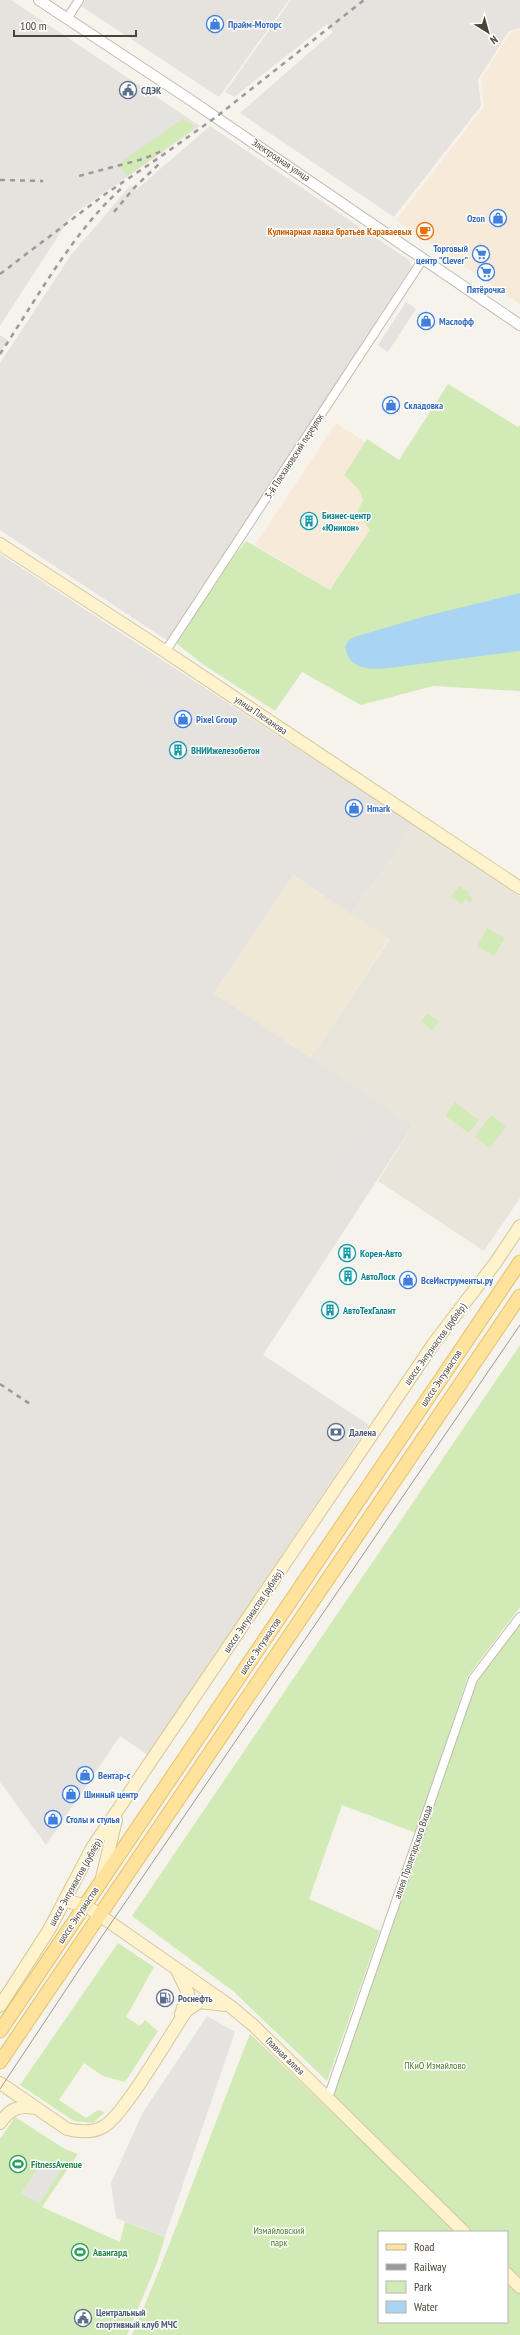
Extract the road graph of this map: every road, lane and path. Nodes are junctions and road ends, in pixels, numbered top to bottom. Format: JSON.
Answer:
{"nodes":[{"id":1,"x":38,"y":0,"type":"edge"},
{"id":2,"x":79,"y":0,"type":"edge"},
{"id":3,"x":67,"y":19,"type":"junction"},
{"id":4,"x":423,"y":259,"type":"junction"},
{"id":5,"x":520,"y":325,"type":"edge"},
{"id":6,"x":0,"y":544,"type":"edge"},
{"id":7,"x":165,"y":652,"type":"junction"},
{"id":8,"x":520,"y":888,"type":"edge"},
{"id":9,"x":520,"y":1226,"type":"edge"},
{"id":10,"x":520,"y":1262,"type":"edge"},
{"id":11,"x":520,"y":1296,"type":"edge"},
{"id":12,"x":520,"y":1617,"type":"edge"},
{"id":13,"x":122,"y":1804,"type":"junction"},
{"id":14,"x":102,"y":1879,"type":"junction"},
{"id":15,"x":65,"y":1901,"type":"junction"},
{"id":16,"x":85,"y":1905,"type":"junction"},
{"id":17,"x":100,"y":1915,"type":"junction"},
{"id":18,"x":177,"y":1968,"type":"junction"},
{"id":19,"x":0,"y":2006,"type":"edge"},
{"id":20,"x":230,"y":2006,"type":"junction"},
{"id":21,"x":0,"y":2031,"type":"edge"},
{"id":22,"x":171,"y":2032,"type":"junction"},
{"id":23,"x":0,"y":2062,"type":"edge"},
{"id":24,"x":0,"y":2083,"type":"edge"},
{"id":25,"x":328,"y":2098,"type":"junction"},
{"id":26,"x":36,"y":2108,"type":"junction"},
{"id":27,"x":0,"y":2123,"type":"edge"},
{"id":28,"x":463,"y":2231,"type":"edge"},
{"id":29,"x":508,"y":2275,"type":"edge"},
{"id":30,"x":520,"y":2287,"type":"edge"}],
"edges":[{"from":1,"to":3,"type":"street","name":"Электродная улица"},
{"from":2,"to":3,"type":"street"},
{"from":3,"to":4,"type":"street","name":"Электродная улица"},
{"from":4,"to":5,"type":"street","name":"Электродная улица"},
{"from":4,"to":7,"type":"street","name":"3-й Плехановский переулок"},
{"from":6,"to":7,"type":"main road","name":"улица Плеханова"},
{"from":7,"to":8,"type":"main road","name":"улица Плеханова"},
{"from":9,"to":13,"type":"main road","name":"шоссе Энтузиастов (дублёр)"},
{"from":10,"to":14,"type":"main road","name":"шоссе Энтузиастов"},
{"from":11,"to":17,"type":"main road","name":"шоссе Энтузиастов"},
{"from":12,"to":25,"type":"street","name":"аллея Пролетарского Входа"},
{"from":13,"to":14,"type":"main road"},
{"from":13,"to":15,"type":"main road","name":"шоссе Энтузиастов (дублёр)"},
{"from":14,"to":16,"type":"main road","name":"шоссе Энтузиастов"},
{"from":15,"to":16,"type":"main road"},
{"from":15,"to":19,"type":"main road","name":"шоссе Энтузиастов (дублёр)"},
{"from":16,"to":17,"type":"main road","name":"Главная аллея"},
{"from":16,"to":21,"type":"main road","name":"шоссе Энтузиастов"},
{"from":17,"to":18,"type":"main road","name":"Главная аллея"},
{"from":17,"to":23,"type":"main road","name":"шоссе Энтузиастов"},
{"from":18,"to":20,"type":"main road","name":"Главная аллея"},
{"from":18,"to":22,"type":"main road"},
{"from":20,"to":22,"type":"main road"},
{"from":20,"to":25,"type":"main road","name":"Главная аллея"},
{"from":22,"to":26,"type":"main road"},
{"from":24,"to":26,"type":"main road"},
{"from":25,"to":28,"type":"main road","name":"Главная аллея"},
{"from":26,"to":27,"type":"main road"},
{"from":29,"to":30,"type":"main road"}]}
